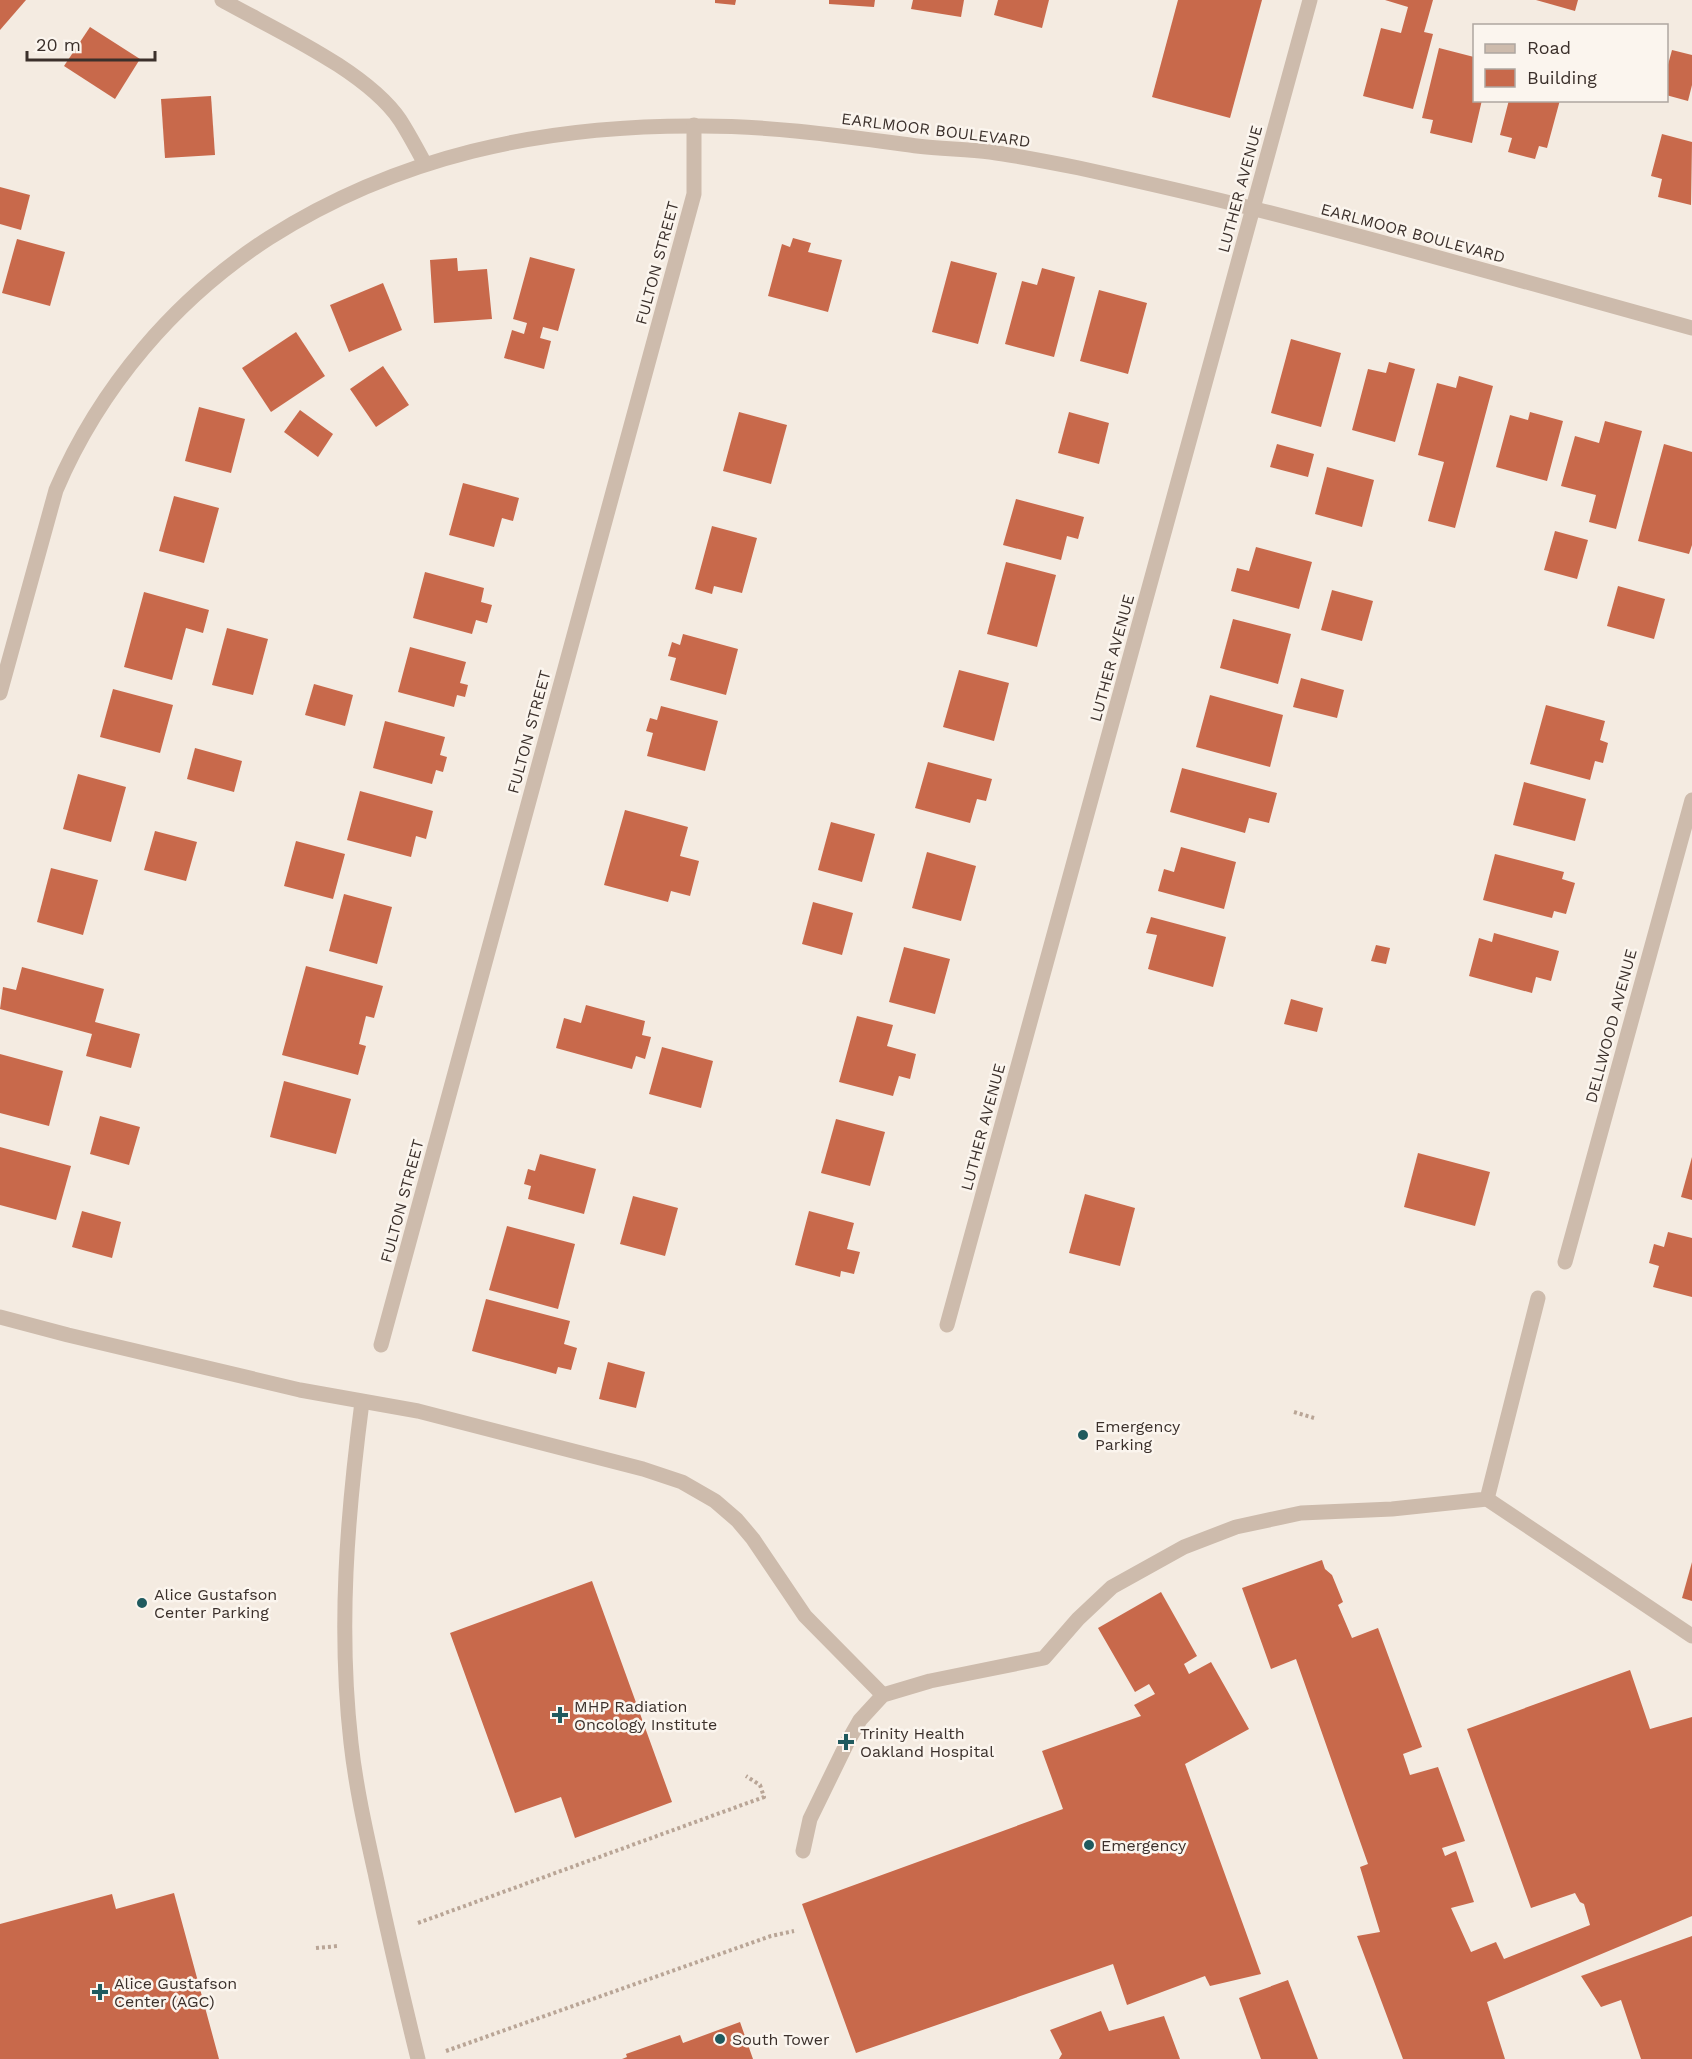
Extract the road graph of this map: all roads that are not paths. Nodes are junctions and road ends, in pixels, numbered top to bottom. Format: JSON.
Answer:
{"nodes":[{"id":1,"x":222,"y":0,"type":"edge"},
{"id":2,"x":1310,"y":0,"type":"edge"},
{"id":3,"x":694,"y":126,"type":"junction"},
{"id":4,"x":425,"y":164,"type":"junction"},
{"id":5,"x":1253,"y":209,"type":"junction"},
{"id":6,"x":1692,"y":328,"type":"edge"},
{"id":7,"x":0,"y":693,"type":"edge"},
{"id":8,"x":1692,"y":800,"type":"edge"},
{"id":9,"x":1565,"y":1262,"type":"dead end"},
{"id":10,"x":1538,"y":1298,"type":"dead end"},
{"id":11,"x":0,"y":1317,"type":"edge"},
{"id":12,"x":947,"y":1325,"type":"dead end"},
{"id":13,"x":381,"y":1345,"type":"dead end"},
{"id":14,"x":362,"y":1402,"type":"junction"},
{"id":15,"x":1487,"y":1499,"type":"junction"},
{"id":16,"x":1692,"y":1636,"type":"edge"},
{"id":17,"x":883,"y":1695,"type":"junction"},
{"id":18,"x":803,"y":1851,"type":"dead end"},
{"id":19,"x":418,"y":2059,"type":"edge"}],
"edges":[{"from":1,"to":4,"type":"street"},
{"from":2,"to":5,"type":"street","name":"LUTHER AVENUE"},
{"from":3,"to":4,"type":"street","name":"EARLMOOR BOULEVARD"},
{"from":3,"to":5,"type":"street","name":"EARLMOOR BOULEVARD"},
{"from":3,"to":13,"type":"street","name":"FULTON STREET"},
{"from":4,"to":7,"type":"street","name":"EARLMOOR BOULEVARD"},
{"from":5,"to":6,"type":"street","name":"EARLMOOR BOULEVARD"},
{"from":5,"to":12,"type":"street","name":"LUTHER AVENUE"},
{"from":8,"to":9,"type":"street","name":"DELLWOOD AVENUE"},
{"from":10,"to":15,"type":"street"},
{"from":11,"to":14,"type":"street"},
{"from":14,"to":17,"type":"street"},
{"from":14,"to":19,"type":"street"},
{"from":15,"to":16,"type":"street"},
{"from":15,"to":17,"type":"street"},
{"from":17,"to":18,"type":"street"}]}
